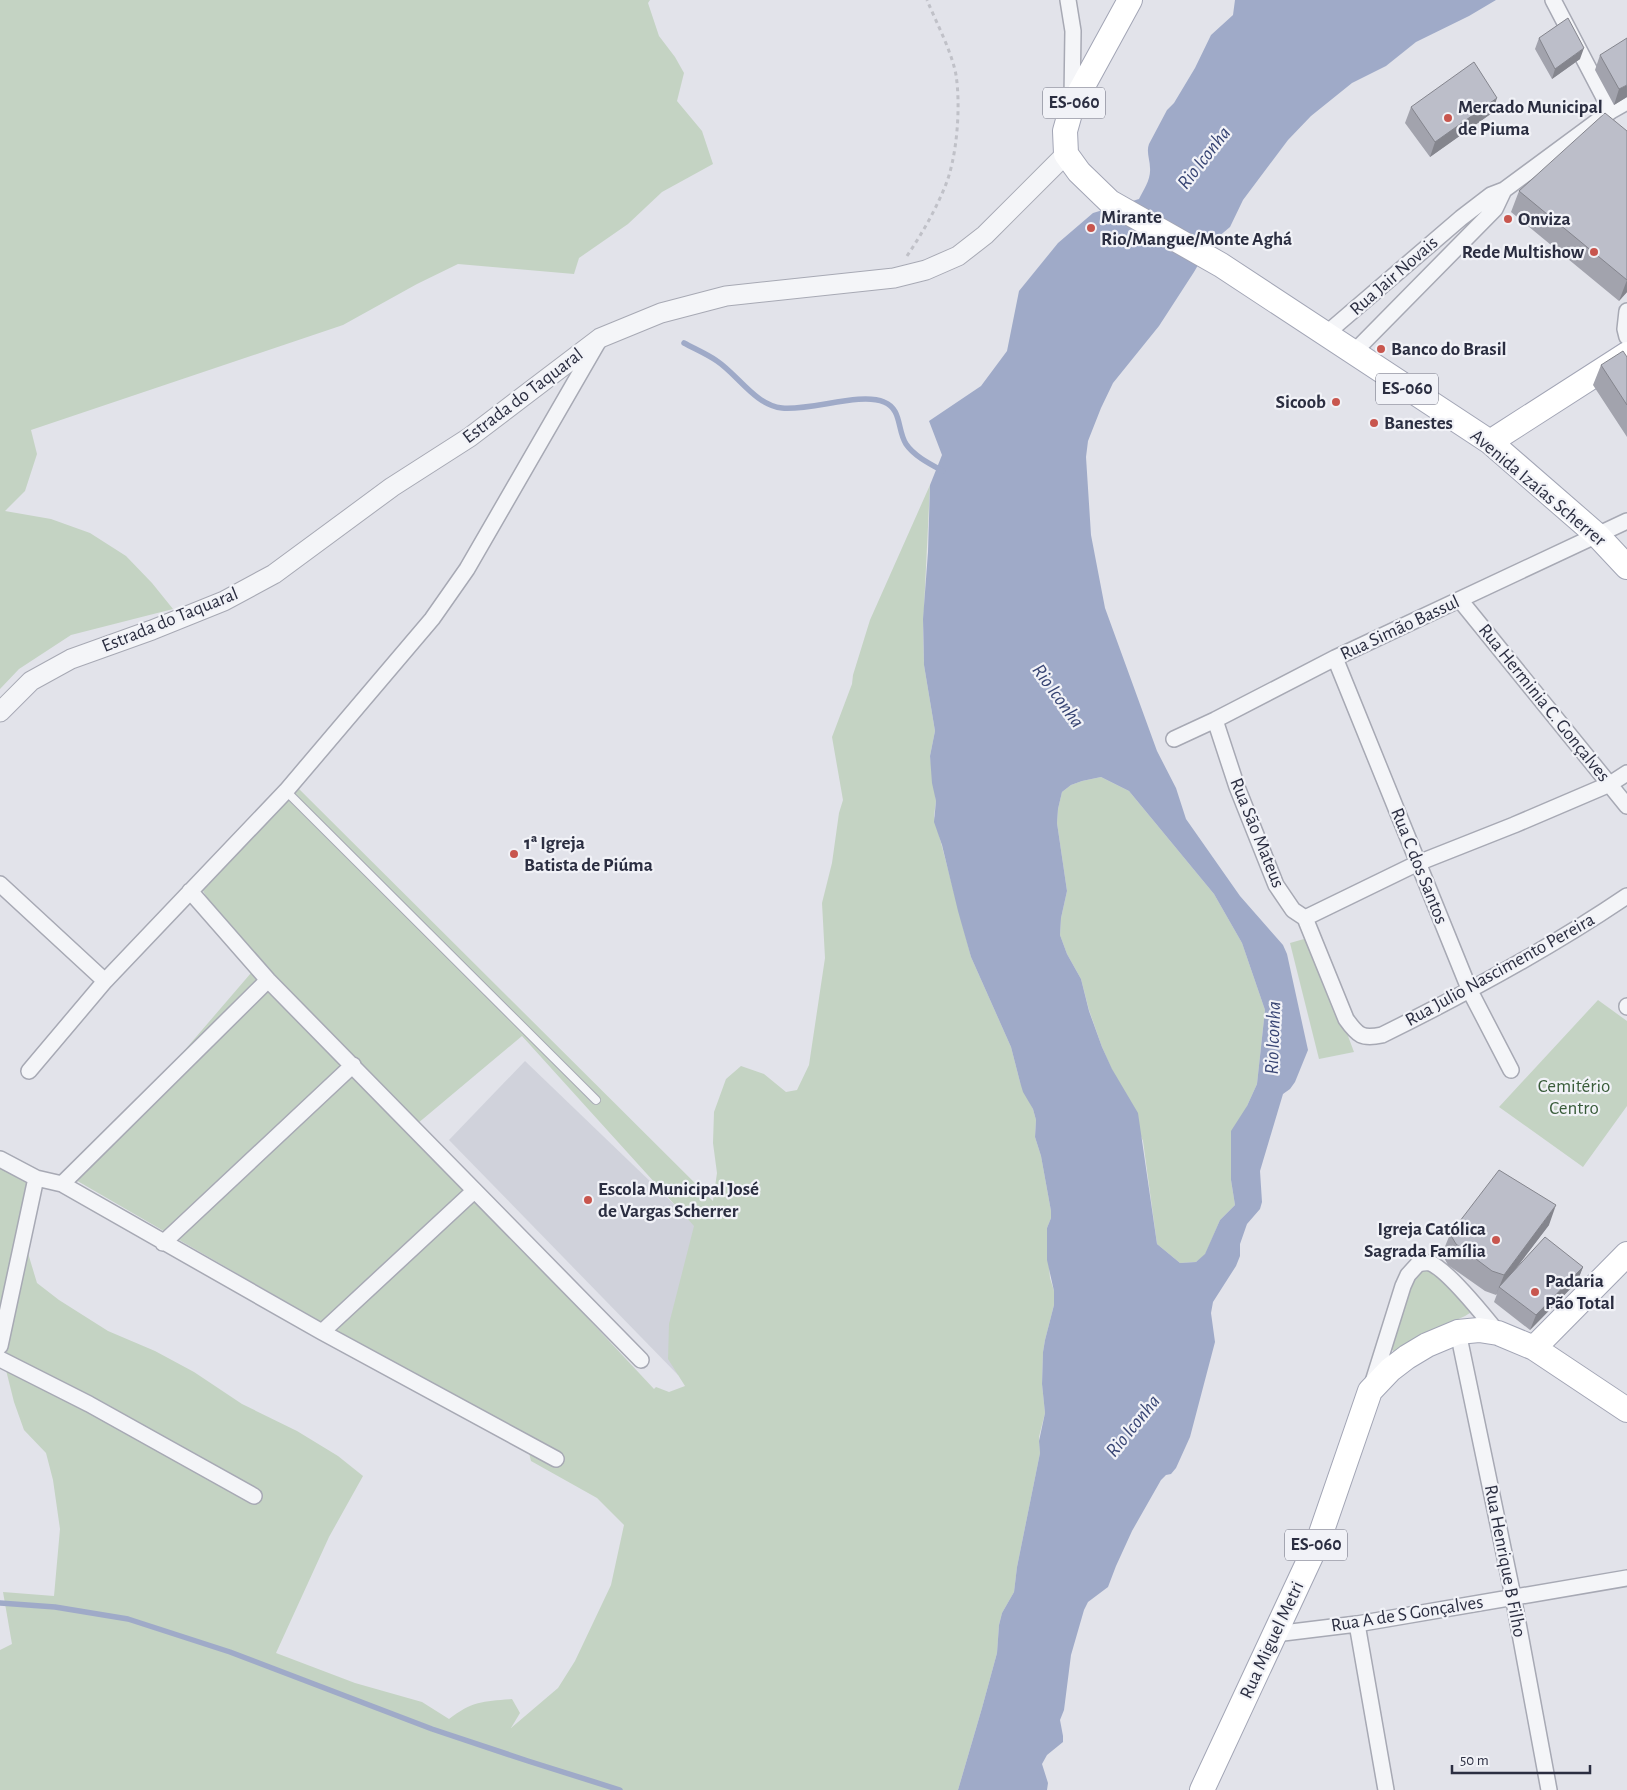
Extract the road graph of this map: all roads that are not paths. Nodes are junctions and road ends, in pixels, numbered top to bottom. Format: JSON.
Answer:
{"nodes":[{"id":1,"x":1068,"y":0,"type":"edge"},
{"id":2,"x":1130,"y":0,"type":"edge"},
{"id":3,"x":1553,"y":0,"type":"edge"},
{"id":4,"x":1627,"y":102,"type":"edge"},
{"id":5,"x":1072,"y":106,"type":"junction"},
{"id":6,"x":1611,"y":111,"type":"junction"},
{"id":7,"x":1066,"y":154,"type":"junction"},
{"id":8,"x":1504,"y":190,"type":"junction"},
{"id":9,"x":1461,"y":218,"type":"junction"},
{"id":10,"x":1472,"y":231,"type":"junction"},
{"id":11,"x":1627,"y":311,"type":"edge"},
{"id":12,"x":1327,"y":333,"type":"junction"},
{"id":13,"x":1627,"y":337,"type":"edge"},
{"id":14,"x":600,"y":338,"type":"junction"},
{"id":15,"x":1354,"y":353,"type":"junction"},
{"id":16,"x":1627,"y":354,"type":"edge"},
{"id":17,"x":1490,"y":442,"type":"junction"},
{"id":18,"x":1627,"y":520,"type":"edge"},
{"id":19,"x":1597,"y":535,"type":"junction"},
{"id":20,"x":1627,"y":567,"type":"edge"},
{"id":21,"x":1460,"y":600,"type":"junction"},
{"id":22,"x":1335,"y":658,"type":"junction"},
{"id":23,"x":0,"y":712,"type":"edge"},
{"id":24,"x":1215,"y":720,"type":"junction"},
{"id":25,"x":1174,"y":739,"type":"dead end"},
{"id":26,"x":1627,"y":773,"type":"edge"},
{"id":27,"x":1610,"y":784,"type":"junction"},
{"id":28,"x":286,"y":791,"type":"junction"},
{"id":29,"x":1627,"y":806,"type":"edge"},
{"id":30,"x":1418,"y":863,"type":"junction"},
{"id":31,"x":0,"y":884,"type":"edge"},
{"id":32,"x":190,"y":891,"type":"junction"},
{"id":33,"x":1627,"y":896,"type":"edge"},
{"id":34,"x":1304,"y":918,"type":"junction"},
{"id":35,"x":268,"y":980,"type":"junction"},
{"id":36,"x":105,"y":981,"type":"junction"},
{"id":37,"x":1470,"y":992,"type":"junction"},
{"id":38,"x":1369,"y":1038,"type":"joint"},
{"id":39,"x":353,"y":1065,"type":"junction"},
{"id":40,"x":1511,"y":1070,"type":"dead end"},
{"id":41,"x":29,"y":1071,"type":"dead end"},
{"id":42,"x":596,"y":1100,"type":"dead end"},
{"id":43,"x":0,"y":1159,"type":"edge"},
{"id":44,"x":36,"y":1178,"type":"junction"},
{"id":45,"x":62,"y":1184,"type":"junction"},
{"id":46,"x":474,"y":1190,"type":"junction"},
{"id":47,"x":163,"y":1242,"type":"junction"},
{"id":48,"x":1627,"y":1254,"type":"edge"},
{"id":49,"x":322,"y":1332,"type":"junction"},
{"id":50,"x":1458,"y":1332,"type":"junction"},
{"id":51,"x":1498,"y":1333,"type":"junction"},
{"id":52,"x":0,"y":1346,"type":"edge"},
{"id":53,"x":1534,"y":1348,"type":"junction"},
{"id":54,"x":0,"y":1359,"type":"edge"},
{"id":55,"x":640,"y":1360,"type":"dead end"},
{"id":56,"x":1370,"y":1391,"type":"junction"},
{"id":57,"x":1627,"y":1410,"type":"edge"},
{"id":58,"x":556,"y":1459,"type":"dead end"},
{"id":59,"x":254,"y":1496,"type":"dead end"},
{"id":60,"x":1627,"y":1578,"type":"edge"},
{"id":61,"x":1513,"y":1596,"type":"junction"},
{"id":62,"x":1357,"y":1624,"type":"junction"},
{"id":63,"x":1275,"y":1634,"type":"junction"},
{"id":64,"x":1215,"y":1779,"type":"edge"},
{"id":65,"x":1202,"y":1790,"type":"edge"},
{"id":66,"x":1386,"y":1790,"type":"edge"},
{"id":67,"x":1549,"y":1790,"type":"edge"}],
"edges":[{"from":1,"to":5,"type":"street"},
{"from":2,"to":5,"type":"main road","number":"ES-060"},
{"from":3,"to":6,"type":"street"},
{"from":4,"to":6,"type":"street","name":"Rua Jair Novais"},
{"from":5,"to":7,"type":"main road","number":"ES-060"},
{"from":6,"to":8,"type":"street","name":"Rua Jair Novais"},
{"from":7,"to":12,"type":"main road","name":"Avenida Izaías Scherrer","number":"ES-060"},
{"from":7,"to":14,"type":"street","name":"Estrada do Taquaral"},
{"from":8,"to":9,"type":"street","name":"Rua Jair Novais"},
{"from":8,"to":10,"type":"street","name":"Rua Jair Novais"},
{"from":9,"to":10,"type":"street"},
{"from":9,"to":12,"type":"street","name":"Rua Jair Novais"},
{"from":10,"to":15,"type":"street","name":"Rua Jair Novais"},
{"from":11,"to":13,"type":"street"},
{"from":12,"to":15,"type":"main road","name":"Avenida Izaías Scherrer","number":"ES-060"},
{"from":14,"to":23,"type":"street","name":"Estrada do Taquaral"},
{"from":14,"to":28,"type":"street"},
{"from":15,"to":17,"type":"main road","name":"Avenida Izaías Scherrer","number":"ES-060"},
{"from":16,"to":17,"type":"main road"},
{"from":17,"to":19,"type":"main road","name":"Avenida Izaías Scherrer","number":"ES-060"},
{"from":18,"to":19,"type":"street","name":"Rua Simão Bassul"},
{"from":19,"to":20,"type":"main road","name":"Avenida Izaías Scherrer","number":"ES-060"},
{"from":19,"to":21,"type":"street","name":"Rua Simão Bassul"},
{"from":21,"to":22,"type":"street","name":"Rua Simão Bassul"},
{"from":21,"to":27,"type":"street","name":"Rua Herminia C. Gonçalves"},
{"from":22,"to":24,"type":"street","name":"Rua Simão Bassul"},
{"from":22,"to":30,"type":"street","name":"Rua C dos Santos"},
{"from":24,"to":25,"type":"street","name":"Rua Simão Bassul"},
{"from":24,"to":34,"type":"street","name":"Rua São Mateus"},
{"from":26,"to":27,"type":"street"},
{"from":27,"to":29,"type":"street","name":"Rua Herminia C. Gonçalves"},
{"from":27,"to":30,"type":"street"},
{"from":28,"to":32,"type":"street"},
{"from":28,"to":42,"type":"lane"},
{"from":30,"to":34,"type":"street"},
{"from":30,"to":37,"type":"street","name":"Rua C dos Santos"},
{"from":31,"to":36,"type":"street"},
{"from":32,"to":35,"type":"street"},
{"from":32,"to":36,"type":"street"},
{"from":33,"to":37,"type":"street","name":"Rua Julio Nascimento Pereira"},
{"from":34,"to":38,"type":"street","name":"Rua São Mateus"},
{"from":35,"to":39,"type":"street"},
{"from":35,"to":45,"type":"street"},
{"from":36,"to":41,"type":"street"},
{"from":37,"to":38,"type":"street","name":"Rua Julio Nascimento Pereira"},
{"from":37,"to":40,"type":"street","name":"Rua C dos Santos"},
{"from":39,"to":46,"type":"street"},
{"from":39,"to":47,"type":"street"},
{"from":43,"to":44,"type":"street"},
{"from":44,"to":45,"type":"street"},
{"from":44,"to":52,"type":"street"},
{"from":45,"to":47,"type":"street"},
{"from":46,"to":49,"type":"street"},
{"from":46,"to":55,"type":"street"},
{"from":47,"to":49,"type":"street"},
{"from":48,"to":53,"type":"main road"},
{"from":49,"to":58,"type":"street"},
{"from":50,"to":51,"type":"main road","number":"ES-060"},
{"from":50,"to":56,"type":"main road","name":"Rua Miguel Metri","number":"ES-060"},
{"from":50,"to":61,"type":"street","name":"Rua Henrique B Filho"},
{"from":51,"to":53,"type":"main road","number":"ES-060"},
{"from":51,"to":56,"type":"street"},
{"from":53,"to":57,"type":"main road","number":"ES-060"},
{"from":54,"to":59,"type":"street"},
{"from":56,"to":63,"type":"main road","name":"Rua Miguel Metri","number":"ES-060"},
{"from":60,"to":61,"type":"street","name":"Rua A de S Gonçalves"},
{"from":61,"to":62,"type":"street","name":"Rua A de S Gonçalves"},
{"from":61,"to":67,"type":"street","name":"Rua Henrique B Filho"},
{"from":62,"to":63,"type":"street","name":"Rua A de S Gonçalves"},
{"from":62,"to":66,"type":"street"},
{"from":63,"to":64,"type":"main road","name":"Rua Miguel Metri","number":"ES-060"},
{"from":64,"to":65,"type":"main road","name":"Rua Miguel Metri","number":"ES-060"}]}
